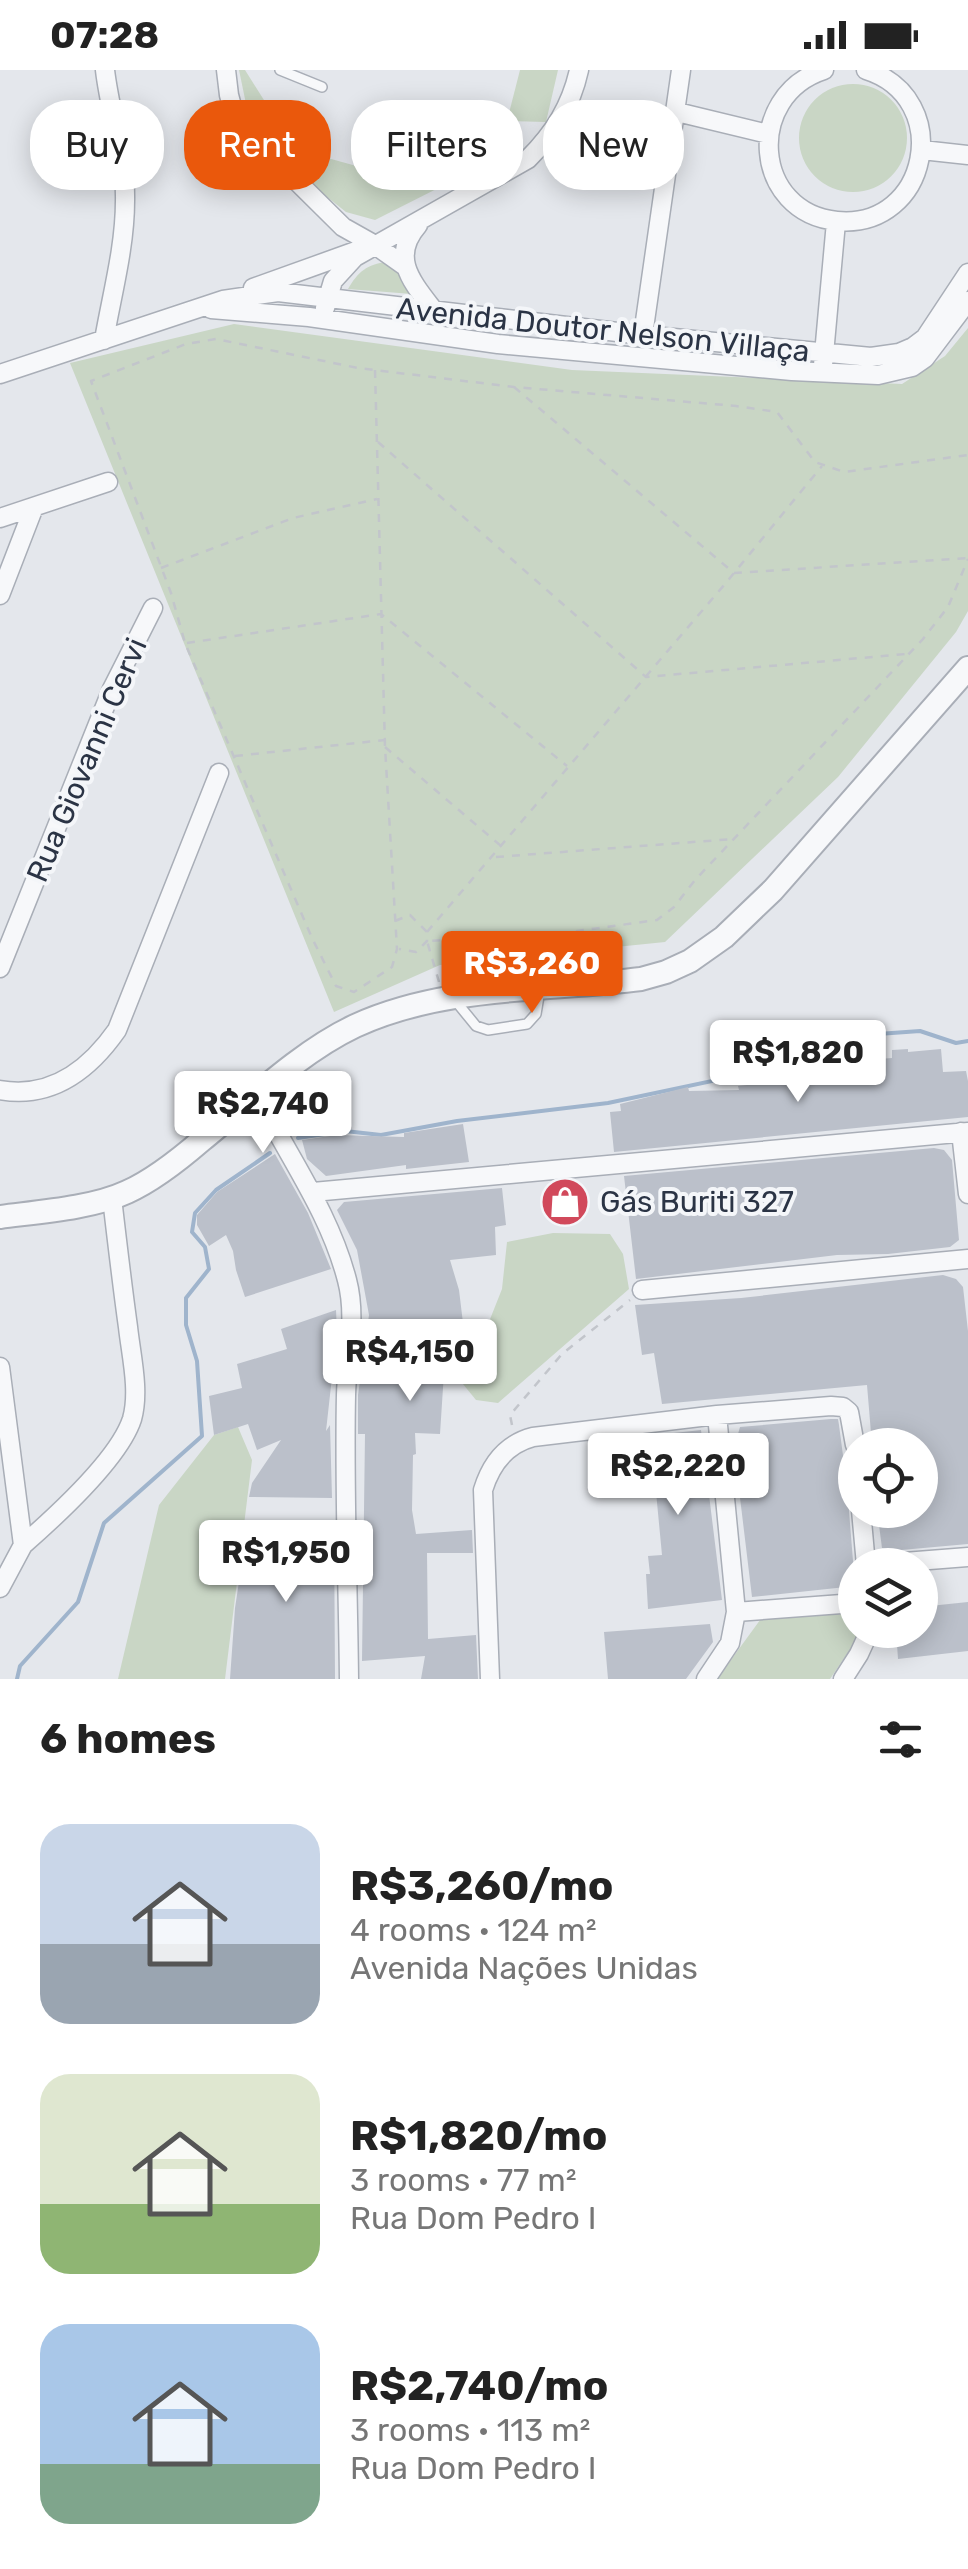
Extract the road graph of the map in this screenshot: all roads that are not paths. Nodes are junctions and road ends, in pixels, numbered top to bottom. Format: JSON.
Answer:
{"nodes":[{"id":1,"x":105,"y":70,"type":"edge"},
{"id":2,"x":226,"y":70,"type":"edge"},
{"id":3,"x":280,"y":70,"type":"edge"},
{"id":4,"x":579,"y":70,"type":"edge"},
{"id":5,"x":681,"y":70,"type":"edge"},
{"id":6,"x":824,"y":70,"type":"edge"},
{"id":7,"x":866,"y":70,"type":"edge"},
{"id":8,"x":322,"y":87,"type":"dead end"},
{"id":9,"x":677,"y":100,"type":"edge"},
{"id":10,"x":684,"y":114,"type":"edge"},
{"id":11,"x":768,"y":134,"type":"junction"},
{"id":12,"x":922,"y":150,"type":"junction"},
{"id":13,"x":968,"y":154,"type":"edge"},
{"id":14,"x":665,"y":190,"type":"edge"},
{"id":15,"x":422,"y":221,"type":"junction"},
{"id":16,"x":836,"y":222,"type":"junction"},
{"id":17,"x":342,"y":228,"type":"junction"},
{"id":18,"x":375,"y":245,"type":"junction"},
{"id":19,"x":346,"y":254,"type":"junction"},
{"id":20,"x":318,"y":264,"type":"junction"},
{"id":21,"x":406,"y":267,"type":"junction"},
{"id":22,"x":968,"y":273,"type":"edge"},
{"id":23,"x":278,"y":292,"type":"junction"},
{"id":24,"x":327,"y":297,"type":"junction"},
{"id":25,"x":223,"y":300,"type":"junction"},
{"id":26,"x":968,"y":301,"type":"edge"},
{"id":27,"x":200,"y":309,"type":"junction"},
{"id":28,"x":435,"y":312,"type":"junction"},
{"id":29,"x":299,"y":316,"type":"junction"},
{"id":30,"x":326,"y":319,"type":"junction"},
{"id":31,"x":643,"y":336,"type":"junction"},
{"id":32,"x":104,"y":340,"type":"junction"},
{"id":33,"x":823,"y":364,"type":"junction"},
{"id":34,"x":0,"y":374,"type":"edge"},
{"id":35,"x":108,"y":482,"type":"dead end"},
{"id":36,"x":34,"y":507,"type":"junction"},
{"id":37,"x":0,"y":518,"type":"edge"},
{"id":38,"x":0,"y":595,"type":"edge"},
{"id":39,"x":153,"y":608,"type":"dead end"},
{"id":40,"x":968,"y":668,"type":"edge"},
{"id":41,"x":218,"y":773,"type":"dead end"},
{"id":42,"x":0,"y":968,"type":"edge"},
{"id":43,"x":540,"y":990,"type":"junction"},
{"id":44,"x":448,"y":997,"type":"junction"},
{"id":45,"x":0,"y":1090,"type":"edge"},
{"id":46,"x":257,"y":1094,"type":"junction"},
{"id":47,"x":965,"y":1132,"type":"edge"},
{"id":48,"x":313,"y":1192,"type":"junction"},
{"id":49,"x":968,"y":1194,"type":"edge"},
{"id":50,"x":112,"y":1198,"type":"junction"},
{"id":51,"x":0,"y":1217,"type":"edge"},
{"id":52,"x":968,"y":1258,"type":"edge"},
{"id":53,"x":642,"y":1290,"type":"road end"},
{"id":54,"x":0,"y":1367,"type":"edge"},
{"id":55,"x":718,"y":1416,"type":"junction"},
{"id":56,"x":853,"y":1428,"type":"edge"},
{"id":57,"x":23,"y":1545,"type":"junction"},
{"id":58,"x":968,"y":1557,"type":"edge"},
{"id":59,"x":938,"y":1559,"type":"edge"},
{"id":60,"x":0,"y":1588,"type":"edge"},
{"id":61,"x":838,"y":1605,"type":"edge"},
{"id":62,"x":736,"y":1612,"type":"junction"},
{"id":63,"x":862,"y":1648,"type":"edge"},
{"id":64,"x":349,"y":1679,"type":"edge"},
{"id":65,"x":490,"y":1679,"type":"edge"},
{"id":66,"x":706,"y":1679,"type":"edge"},
{"id":67,"x":843,"y":1679,"type":"edge"}],
"edges":[{"from":1,"to":32,"type":"street"},
{"from":2,"to":17,"type":"street"},
{"from":3,"to":8,"type":"lane"},
{"from":4,"to":15,"type":"street"},
{"from":5,"to":9,"type":"street"},
{"from":6,"to":11,"type":"street"},
{"from":7,"to":12,"type":"street"},
{"from":10,"to":11,"type":"street"},
{"from":11,"to":16,"type":"street"},
{"from":12,"to":13,"type":"street"},
{"from":12,"to":16,"type":"street"},
{"from":14,"to":31,"type":"street"},
{"from":15,"to":18,"type":"street"},
{"from":15,"to":21,"type":"street"},
{"from":16,"to":33,"type":"street"},
{"from":17,"to":18,"type":"street"},
{"from":17,"to":19,"type":"street"},
{"from":18,"to":19,"type":"street"},
{"from":18,"to":21,"type":"street"},
{"from":18,"to":24,"type":"street"},
{"from":19,"to":20,"type":"street"},
{"from":20,"to":23,"type":"street"},
{"from":20,"to":25,"type":"street"},
{"from":21,"to":28,"type":"street"},
{"from":22,"to":33,"type":"street","name":"Avenida Doutor Nelson Villaça"},
{"from":23,"to":24,"type":"street","name":"Avenida Doutor Nelson Villaça"},
{"from":23,"to":25,"type":"street","name":"Avenida Doutor Nelson Villaça"},
{"from":23,"to":29,"type":"street"},
{"from":24,"to":28,"type":"street","name":"Avenida Doutor Nelson Villaça"},
{"from":24,"to":30,"type":"street"},
{"from":25,"to":27,"type":"street","name":"Avenida Doutor Nelson Villaça"},
{"from":26,"to":33,"type":"street","name":"Avenida Doutor Nelson Villaça"},
{"from":27,"to":29,"type":"street","name":"Avenida Doutor Nelson Villaça"},
{"from":27,"to":32,"type":"street","name":"Avenida Doutor Nelson Villaça"},
{"from":28,"to":31,"type":"street","name":"Avenida Doutor Nelson Villaça"},
{"from":29,"to":30,"type":"street","name":"Avenida Doutor Nelson Villaça"},
{"from":30,"to":33,"type":"street","name":"Avenida Doutor Nelson Villaça"},
{"from":31,"to":33,"type":"street","name":"Avenida Doutor Nelson Villaça"},
{"from":32,"to":34,"type":"street","name":"Avenida Doutor Nelson Villaça"},
{"from":35,"to":36,"type":"street"},
{"from":36,"to":37,"type":"street"},
{"from":36,"to":38,"type":"street"},
{"from":39,"to":42,"type":"street","name":"Rua Giovanni Cervi"},
{"from":40,"to":43,"type":"street"},
{"from":41,"to":45,"type":"street"},
{"from":43,"to":44,"type":"street"},
{"from":43,"to":44,"type":"lane"},
{"from":44,"to":46,"type":"street"},
{"from":46,"to":48,"type":"street"},
{"from":46,"to":50,"type":"street"},
{"from":47,"to":48,"type":"street"},
{"from":47,"to":49,"type":"street"},
{"from":48,"to":64,"type":"street"},
{"from":50,"to":51,"type":"street"},
{"from":50,"to":57,"type":"street"},
{"from":52,"to":53,"type":"street"},
{"from":54,"to":57,"type":"street"},
{"from":55,"to":56,"type":"street"},
{"from":55,"to":62,"type":"street"},
{"from":55,"to":65,"type":"street"},
{"from":57,"to":60,"type":"street"},
{"from":58,"to":59,"type":"street"},
{"from":61,"to":62,"type":"street"},
{"from":62,"to":66,"type":"street"},
{"from":63,"to":67,"type":"street"}]}
